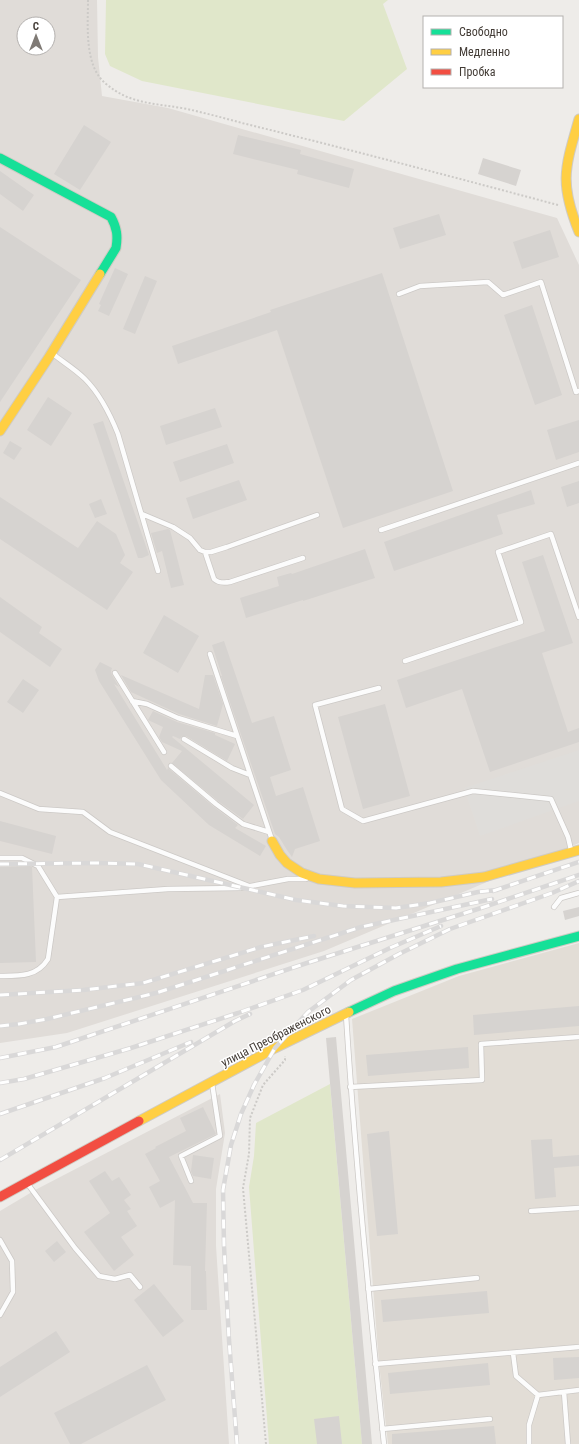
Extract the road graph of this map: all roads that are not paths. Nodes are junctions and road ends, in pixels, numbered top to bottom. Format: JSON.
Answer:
{"nodes":[{"id":1,"x":579,"y":119,"type":"edge"},
{"id":2,"x":0,"y":158,"type":"edge"},
{"id":3,"x":579,"y":232,"type":"edge"},
{"id":4,"x":399,"y":294,"type":"dead end"},
{"id":5,"x":51,"y":353,"type":"junction"},
{"id":6,"x":579,"y":391,"type":"edge"},
{"id":7,"x":0,"y":431,"type":"edge"},
{"id":8,"x":579,"y":463,"type":"edge"},
{"id":9,"x":142,"y":514,"type":"junction"},
{"id":10,"x":317,"y":515,"type":"dead end"},
{"id":11,"x":381,"y":530,"type":"dead end"},
{"id":12,"x":205,"y":552,"type":"junction"},
{"id":13,"x":303,"y":558,"type":"dead end"},
{"id":14,"x":158,"y":571,"type":"dead end"},
{"id":15,"x":579,"y":617,"type":"edge"},
{"id":16,"x":210,"y":654,"type":"dead end"},
{"id":17,"x":405,"y":661,"type":"dead end"},
{"id":18,"x":114,"y":672,"type":"dead end"},
{"id":19,"x":379,"y":688,"type":"dead end"},
{"id":20,"x":132,"y":701,"type":"junction"},
{"id":21,"x":236,"y":736,"type":"junction"},
{"id":22,"x":184,"y":739,"type":"dead end"},
{"id":23,"x":164,"y":752,"type":"dead end"},
{"id":24,"x":171,"y":766,"type":"dead end"},
{"id":25,"x":250,"y":775,"type":"junction"},
{"id":26,"x":0,"y":793,"type":"edge"},
{"id":27,"x":269,"y":832,"type":"junction"},
{"id":28,"x":272,"y":841,"type":"joint"},
{"id":29,"x":575,"y":851,"type":"edge"},
{"id":30,"x":0,"y":858,"type":"edge"},
{"id":31,"x":319,"y":879,"type":"junction"},
{"id":32,"x":249,"y":886,"type":"junction"},
{"id":33,"x":579,"y":893,"type":"edge"},
{"id":34,"x":57,"y":897,"type":"junction"},
{"id":35,"x":554,"y":907,"type":"dead end"},
{"id":36,"x":579,"y":936,"type":"edge"},
{"id":37,"x":0,"y":976,"type":"edge"},
{"id":38,"x":345,"y":1014,"type":"junction"},
{"id":39,"x":579,"y":1036,"type":"edge"},
{"id":40,"x":212,"y":1082,"type":"junction"},
{"id":41,"x":350,"y":1086,"type":"junction"},
{"id":42,"x":191,"y":1181,"type":"dead end"},
{"id":43,"x":26,"y":1182,"type":"junction"},
{"id":44,"x":0,"y":1197,"type":"edge"},
{"id":45,"x":579,"y":1208,"type":"edge"},
{"id":46,"x":531,"y":1211,"type":"dead end"},
{"id":47,"x":0,"y":1240,"type":"edge"},
{"id":48,"x":477,"y":1278,"type":"dead end"},
{"id":49,"x":140,"y":1287,"type":"dead end"},
{"id":50,"x":368,"y":1289,"type":"junction"},
{"id":51,"x":0,"y":1315,"type":"edge"},
{"id":52,"x":579,"y":1347,"type":"edge"},
{"id":53,"x":513,"y":1353,"type":"junction"},
{"id":54,"x":375,"y":1364,"type":"junction"},
{"id":55,"x":579,"y":1390,"type":"edge"},
{"id":56,"x":564,"y":1392,"type":"junction"},
{"id":57,"x":538,"y":1395,"type":"junction"},
{"id":58,"x":490,"y":1419,"type":"dead end"},
{"id":59,"x":382,"y":1428,"type":"junction"},
{"id":60,"x":384,"y":1444,"type":"edge"},
{"id":61,"x":529,"y":1444,"type":"edge"},
{"id":62,"x":568,"y":1444,"type":"edge"}],
"edges":[{"from":1,"to":3,"type":"street"},
{"from":2,"to":5,"type":"street"},
{"from":4,"to":6,"type":"lane"},
{"from":5,"to":7,"type":"street"},
{"from":5,"to":9,"type":"lane"},
{"from":8,"to":11,"type":"lane"},
{"from":9,"to":12,"type":"lane"},
{"from":9,"to":14,"type":"lane"},
{"from":10,"to":12,"type":"lane"},
{"from":12,"to":13,"type":"lane"},
{"from":15,"to":17,"type":"lane"},
{"from":16,"to":21,"type":"lane"},
{"from":18,"to":20,"type":"lane"},
{"from":19,"to":29,"type":"lane"},
{"from":20,"to":21,"type":"lane"},
{"from":20,"to":23,"type":"lane"},
{"from":21,"to":25,"type":"lane"},
{"from":22,"to":25,"type":"lane"},
{"from":24,"to":27,"type":"lane"},
{"from":25,"to":27,"type":"lane"},
{"from":26,"to":32,"type":"lane"},
{"from":27,"to":28,"type":"lane"},
{"from":28,"to":31,"type":"street"},
{"from":29,"to":31,"type":"street"},
{"from":30,"to":34,"type":"lane"},
{"from":31,"to":32,"type":"lane"},
{"from":32,"to":34,"type":"lane"},
{"from":33,"to":35,"type":"lane"},
{"from":34,"to":37,"type":"lane"},
{"from":36,"to":38,"type":"street","name":"улица Преображенского"},
{"from":38,"to":40,"type":"street","name":"улица Преображенского"},
{"from":38,"to":41,"type":"lane"},
{"from":39,"to":41,"type":"lane"},
{"from":40,"to":42,"type":"lane"},
{"from":40,"to":43,"type":"street","name":"улица Преображенского"},
{"from":41,"to":50,"type":"lane"},
{"from":43,"to":44,"type":"street","name":"улица Преображенского"},
{"from":43,"to":49,"type":"lane"},
{"from":45,"to":46,"type":"lane"},
{"from":47,"to":51,"type":"lane"},
{"from":48,"to":50,"type":"lane"},
{"from":50,"to":54,"type":"lane"},
{"from":52,"to":53,"type":"lane"},
{"from":53,"to":54,"type":"lane"},
{"from":53,"to":57,"type":"lane"},
{"from":54,"to":59,"type":"lane"},
{"from":55,"to":56,"type":"lane"},
{"from":56,"to":57,"type":"lane"},
{"from":56,"to":62,"type":"lane"},
{"from":57,"to":61,"type":"lane"},
{"from":58,"to":59,"type":"lane"},
{"from":59,"to":60,"type":"lane"}]}
